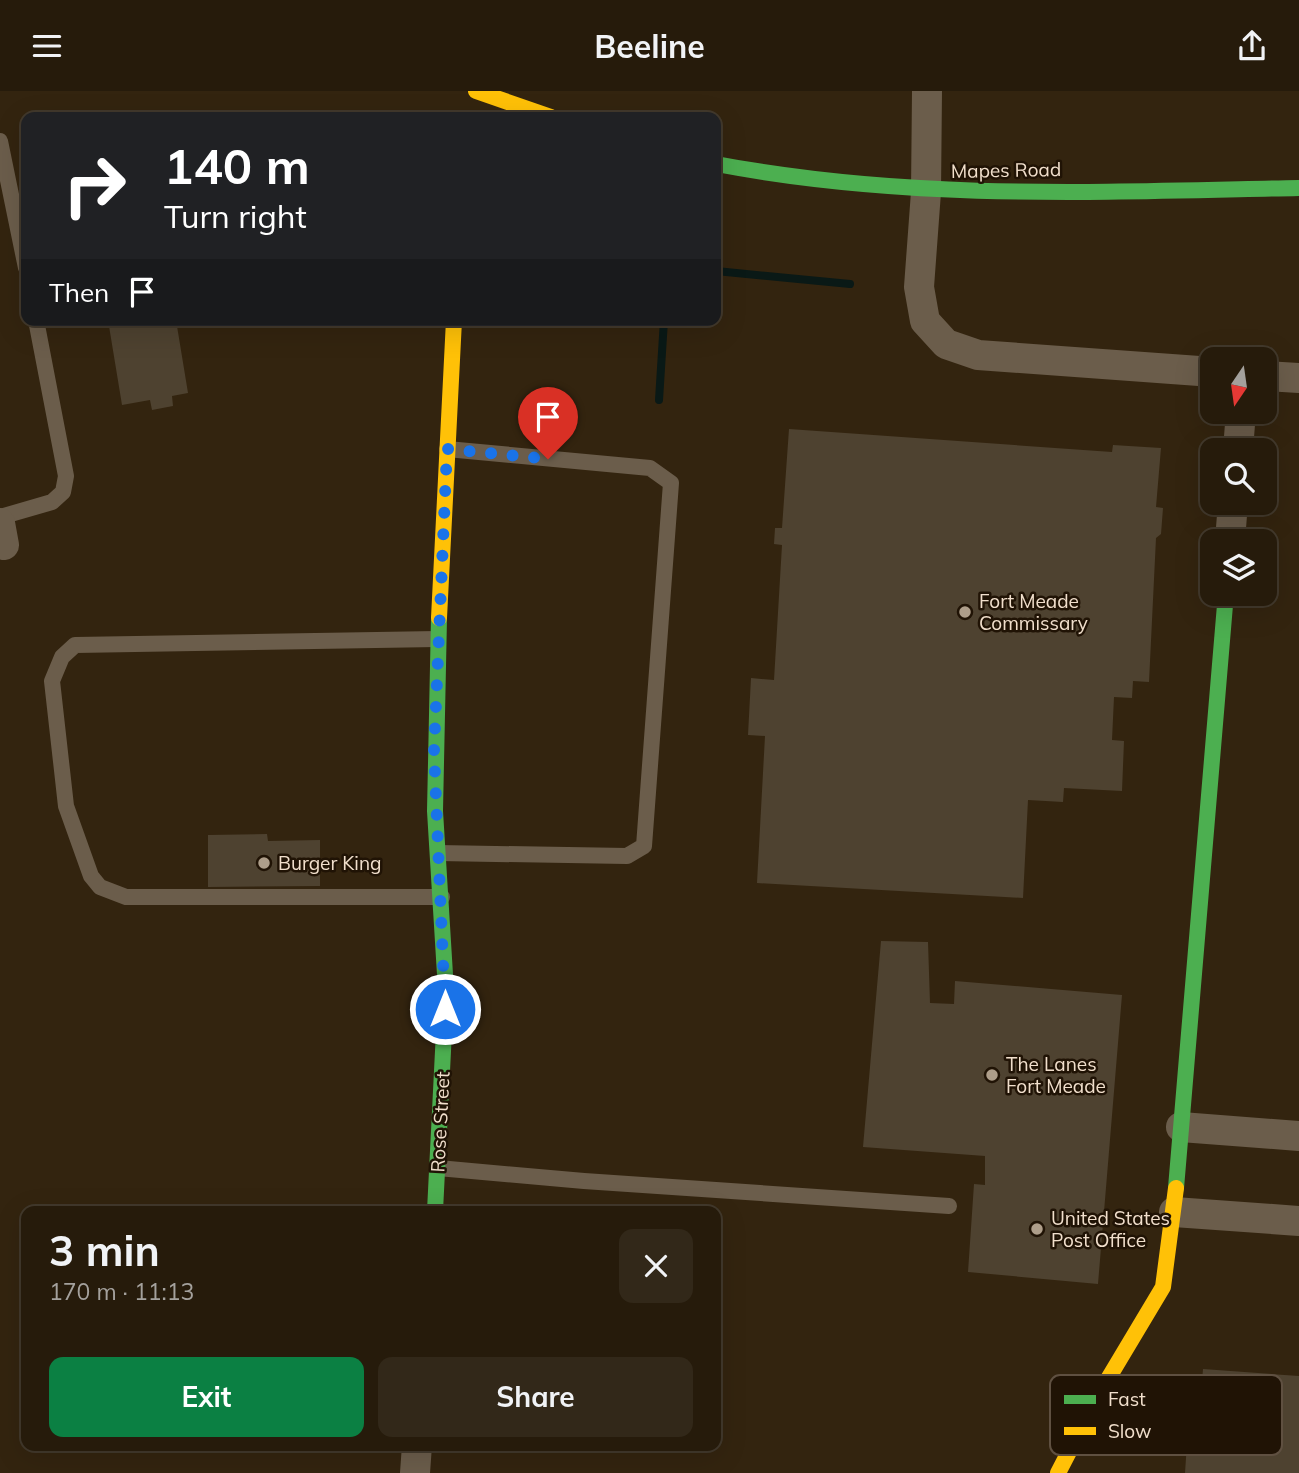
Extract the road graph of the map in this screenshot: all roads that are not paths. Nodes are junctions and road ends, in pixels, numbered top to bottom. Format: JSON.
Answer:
{"nodes":[{"id":1,"x":927,"y":91,"type":"edge"},
{"id":2,"x":481,"y":98,"type":"edge"},
{"id":3,"x":533,"y":112,"type":"edge"},
{"id":4,"x":0,"y":141,"type":"edge"},
{"id":5,"x":721,"y":165,"type":"edge"},
{"id":6,"x":1299,"y":188,"type":"edge"},
{"id":7,"x":926,"y":192,"type":"junction"},
{"id":8,"x":21,"y":244,"type":"edge"},
{"id":9,"x":37,"y":326,"type":"edge"},
{"id":10,"x":454,"y":326,"type":"edge"},
{"id":11,"x":1200,"y":371,"type":"edge"},
{"id":12,"x":1278,"y":377,"type":"edge"},
{"id":13,"x":1299,"y":379,"type":"edge"},
{"id":14,"x":447,"y":449,"type":"junction"},
{"id":15,"x":1,"y":528,"type":"edge"},
{"id":16,"x":1225,"y":606,"type":"edge"},
{"id":17,"x":437,"y":639,"type":"junction"},
{"id":18,"x":439,"y":853,"type":"junction"},
{"id":19,"x":442,"y":897,"type":"junction"},
{"id":20,"x":1181,"y":1127,"type":"junction"},
{"id":21,"x":1299,"y":1136,"type":"edge"},
{"id":22,"x":438,"y":1168,"type":"junction"},
{"id":23,"x":435,"y":1206,"type":"edge"},
{"id":24,"x":949,"y":1206,"type":"dead end"},
{"id":25,"x":1174,"y":1212,"type":"junction"},
{"id":26,"x":1299,"y":1221,"type":"edge"},
{"id":27,"x":1110,"y":1375,"type":"edge"},
{"id":28,"x":417,"y":1451,"type":"edge"},
{"id":29,"x":1067,"y":1455,"type":"edge"},
{"id":30,"x":415,"y":1473,"type":"edge"},
{"id":31,"x":1058,"y":1473,"type":"edge"}],
"edges":[{"from":1,"to":7,"type":"street"},
{"from":2,"to":3,"type":"street"},
{"from":4,"to":8,"type":"lane"},
{"from":5,"to":7,"type":"street","name":"Mapes Road"},
{"from":6,"to":7,"type":"street","name":"Mapes Road"},
{"from":7,"to":11,"type":"street"},
{"from":9,"to":15,"type":"lane"},
{"from":10,"to":14,"type":"street","name":"Rose Street"},
{"from":12,"to":13,"type":"street"},
{"from":14,"to":17,"type":"street","name":"Rose Street"},
{"from":14,"to":18,"type":"lane"},
{"from":16,"to":20,"type":"street"},
{"from":17,"to":18,"type":"street","name":"Rose Street"},
{"from":17,"to":19,"type":"lane"},
{"from":18,"to":19,"type":"street","name":"Rose Street"},
{"from":19,"to":22,"type":"street","name":"Rose Street"},
{"from":20,"to":21,"type":"street"},
{"from":20,"to":25,"type":"street"},
{"from":22,"to":23,"type":"street","name":"Rose Street"},
{"from":22,"to":24,"type":"lane"},
{"from":25,"to":26,"type":"street"},
{"from":25,"to":27,"type":"street"},
{"from":28,"to":30,"type":"street"},
{"from":29,"to":31,"type":"street"}]}
